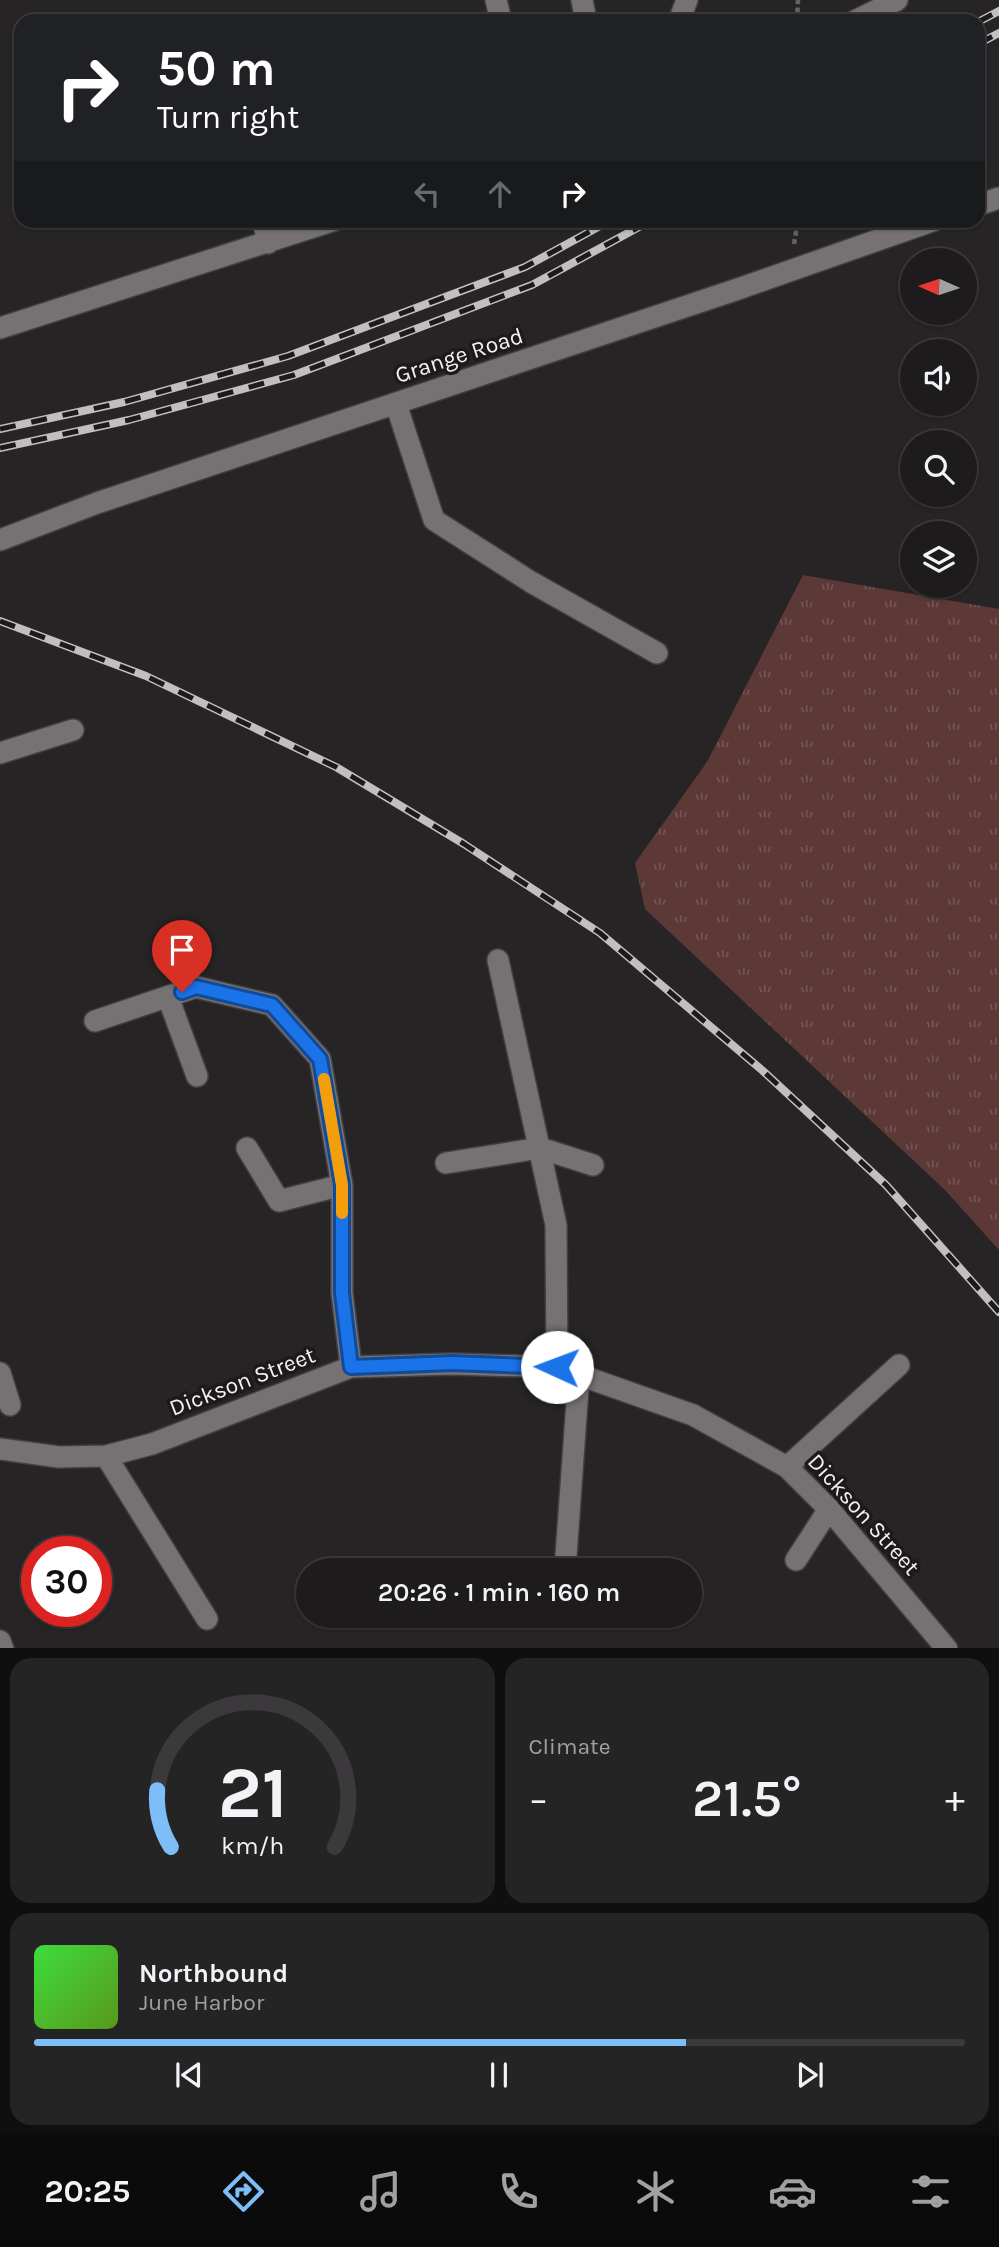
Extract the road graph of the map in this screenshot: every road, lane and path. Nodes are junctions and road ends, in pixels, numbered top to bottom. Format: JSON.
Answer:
{"nodes":[{"id":1,"x":897,"y":0,"type":"edge"},
{"id":2,"x":870,"y":14,"type":"edge"},
{"id":3,"x":265,"y":228,"type":"edge"},
{"id":4,"x":312,"y":228,"type":"edge"},
{"id":5,"x":912,"y":228,"type":"edge"},
{"id":6,"x":268,"y":243,"type":"junction"},
{"id":7,"x":0,"y":328,"type":"edge"},
{"id":8,"x":396,"y":404,"type":"junction"},
{"id":9,"x":0,"y":540,"type":"edge"},
{"id":10,"x":657,"y":653,"type":"dead end"},
{"id":11,"x":73,"y":730,"type":"dead end"},
{"id":12,"x":0,"y":753,"type":"edge"},
{"id":13,"x":498,"y":960,"type":"dead end"},
{"id":14,"x":168,"y":997,"type":"junction"},
{"id":15,"x":95,"y":1021,"type":"dead end"},
{"id":16,"x":197,"y":1076,"type":"dead end"},
{"id":17,"x":247,"y":1148,"type":"dead end"},
{"id":18,"x":540,"y":1148,"type":"junction"},
{"id":19,"x":446,"y":1163,"type":"dead end"},
{"id":20,"x":593,"y":1165,"type":"dead end"},
{"id":21,"x":342,"y":1185,"type":"junction"},
{"id":22,"x":899,"y":1365,"type":"dead end"},
{"id":23,"x":351,"y":1367,"type":"junction"},
{"id":24,"x":557,"y":1367,"type":"junction"},
{"id":25,"x":0,"y":1373,"type":"edge"},
{"id":26,"x":579,"y":1374,"type":"junction"},
{"id":27,"x":10,"y":1405,"type":"dead end"},
{"id":28,"x":0,"y":1449,"type":"edge"},
{"id":29,"x":106,"y":1456,"type":"junction"},
{"id":30,"x":787,"y":1467,"type":"junction"},
{"id":31,"x":829,"y":1509,"type":"junction"},
{"id":32,"x":566,"y":1558,"type":"edge"},
{"id":33,"x":796,"y":1560,"type":"dead end"},
{"id":34,"x":207,"y":1619,"type":"dead end"},
{"id":35,"x":0,"y":1641,"type":"edge"},
{"id":36,"x":3,"y":1648,"type":"edge"},
{"id":37,"x":947,"y":1648,"type":"edge"}],
"edges":[{"from":1,"to":2,"type":"street"},
{"from":3,"to":6,"type":"street"},
{"from":4,"to":6,"type":"street"},
{"from":5,"to":8,"type":"street","name":"Grange Road"},
{"from":6,"to":7,"type":"street"},
{"from":8,"to":9,"type":"street","name":"Grange Road"},
{"from":8,"to":10,"type":"street"},
{"from":11,"to":12,"type":"street"},
{"from":13,"to":18,"type":"street"},
{"from":14,"to":15,"type":"street"},
{"from":14,"to":16,"type":"street"},
{"from":14,"to":21,"type":"street"},
{"from":17,"to":21,"type":"street"},
{"from":18,"to":19,"type":"street"},
{"from":18,"to":20,"type":"street"},
{"from":18,"to":24,"type":"street"},
{"from":21,"to":23,"type":"street"},
{"from":22,"to":30,"type":"street"},
{"from":23,"to":24,"type":"street","name":"Dickson Street"},
{"from":23,"to":29,"type":"street","name":"Dickson Street"},
{"from":24,"to":26,"type":"street","name":"Dickson Street"},
{"from":25,"to":27,"type":"street"},
{"from":26,"to":30,"type":"street","name":"Dickson Street"},
{"from":26,"to":32,"type":"street"},
{"from":28,"to":29,"type":"street","name":"Dickson Street"},
{"from":29,"to":34,"type":"street"},
{"from":30,"to":31,"type":"street","name":"Dickson Street"},
{"from":31,"to":33,"type":"street"},
{"from":31,"to":37,"type":"street","name":"Dickson Street"},
{"from":35,"to":36,"type":"street"}]}
